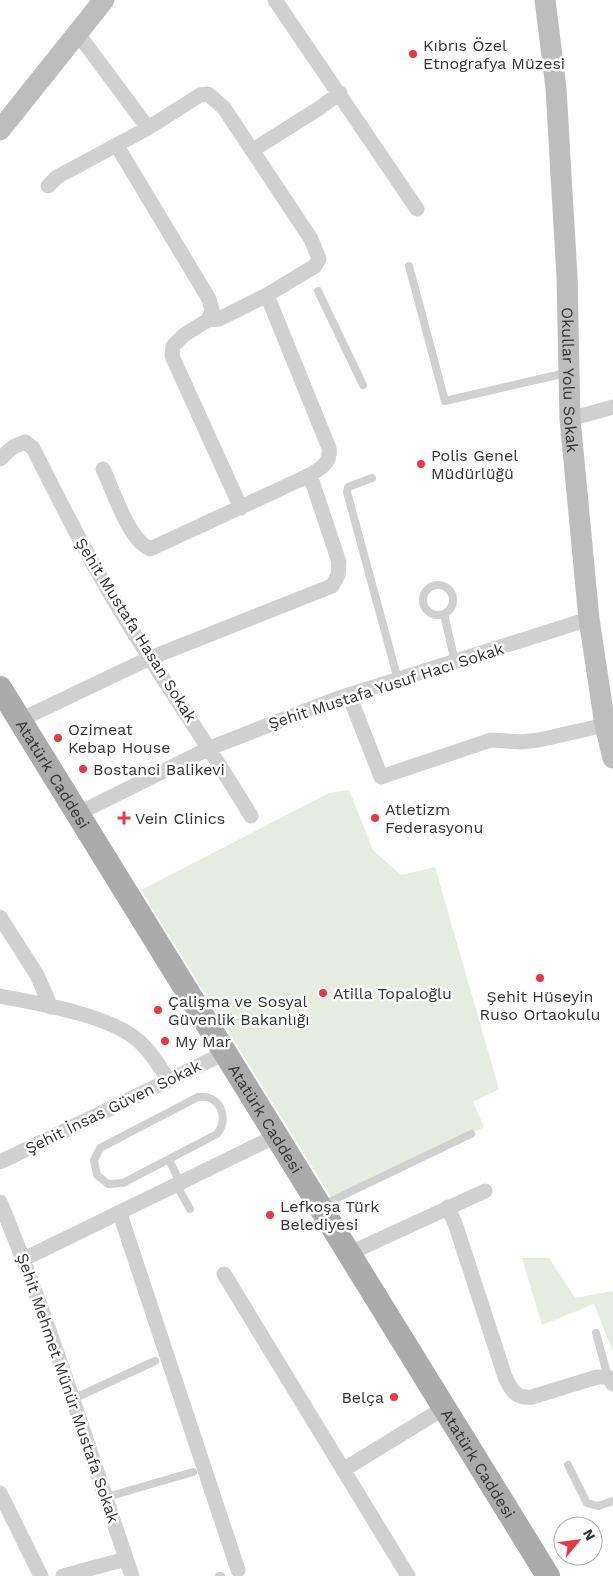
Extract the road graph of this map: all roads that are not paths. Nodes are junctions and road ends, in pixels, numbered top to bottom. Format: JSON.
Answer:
{"nodes":[{"id":1,"x":104,"y":0,"type":"edge"},
{"id":2,"x":275,"y":0,"type":"edge"},
{"id":3,"x":544,"y":2,"type":"edge"},
{"id":4,"x":78,"y":34,"type":"junction"},
{"id":5,"x":340,"y":93,"type":"junction"},
{"id":6,"x":148,"y":128,"type":"junction"},
{"id":7,"x":0,"y":130,"type":"edge"},
{"id":8,"x":118,"y":146,"type":"junction"},
{"id":9,"x":253,"y":150,"type":"junction"},
{"id":10,"x":48,"y":186,"type":"dead end"},
{"id":11,"x":417,"y":209,"type":"dead end"},
{"id":12,"x":409,"y":266,"type":"dead end"},
{"id":13,"x":318,"y":291,"type":"dead end"},
{"id":14,"x":268,"y":295,"type":"junction"},
{"id":15,"x":208,"y":320,"type":"junction"},
{"id":16,"x":569,"y":372,"type":"junction"},
{"id":17,"x":363,"y":384,"type":"dead end"},
{"id":18,"x":613,"y":407,"type":"edge"},
{"id":19,"x":570,"y":419,"type":"junction"},
{"id":20,"x":0,"y":458,"type":"edge"},
{"id":21,"x":103,"y":469,"type":"dead end"},
{"id":22,"x":310,"y":475,"type":"junction"},
{"id":23,"x":372,"y":478,"type":"dead end"},
{"id":24,"x":241,"y":508,"type":"junction"},
{"id":25,"x":444,"y":614,"type":"junction"},
{"id":26,"x":589,"y":619,"type":"junction"},
{"id":27,"x":150,"y":658,"type":"junction"},
{"id":28,"x":455,"y":662,"type":"junction"},
{"id":29,"x":398,"y":680,"type":"junction"},
{"id":30,"x":0,"y":688,"type":"edge"},
{"id":31,"x":349,"y":695,"type":"junction"},
{"id":32,"x":20,"y":720,"type":"junction"},
{"id":33,"x":605,"y":725,"type":"junction"},
{"id":34,"x":210,"y":748,"type":"junction"},
{"id":35,"x":613,"y":758,"type":"edge"},
{"id":36,"x":79,"y":813,"type":"junction"},
{"id":37,"x":252,"y":816,"type":"dead end"},
{"id":38,"x":0,"y":917,"type":"edge"},
{"id":39,"x":0,"y":996,"type":"edge"},
{"id":40,"x":51,"y":1006,"type":"junction"},
{"id":41,"x":225,"y":1053,"type":"junction"},
{"id":42,"x":168,"y":1080,"type":"junction"},
{"id":43,"x":471,"y":1134,"type":"dead end"},
{"id":44,"x":276,"y":1136,"type":"junction"},
{"id":45,"x":170,"y":1160,"type":"junction"},
{"id":46,"x":0,"y":1162,"type":"edge"},
{"id":47,"x":179,"y":1185,"type":"junction"},
{"id":48,"x":485,"y":1191,"type":"dead end"},
{"id":49,"x":0,"y":1202,"type":"edge"},
{"id":50,"x":319,"y":1207,"type":"junction"},
{"id":51,"x":448,"y":1207,"type":"junction"},
{"id":52,"x":190,"y":1209,"type":"dead end"},
{"id":53,"x":120,"y":1214,"type":"junction"},
{"id":54,"x":348,"y":1254,"type":"junction"},
{"id":55,"x":24,"y":1259,"type":"junction"},
{"id":56,"x":224,"y":1274,"type":"dead end"},
{"id":57,"x":596,"y":1333,"type":"dead end"},
{"id":58,"x":155,"y":1361,"type":"dead end"},
{"id":59,"x":611,"y":1380,"type":"edge"},
{"id":60,"x":73,"y":1399,"type":"junction"},
{"id":61,"x":444,"y":1408,"type":"junction"},
{"id":62,"x":568,"y":1465,"type":"dead end"},
{"id":63,"x":343,"y":1470,"type":"junction"},
{"id":64,"x":193,"y":1472,"type":"dead end"},
{"id":65,"x":0,"y":1493,"type":"edge"},
{"id":66,"x":107,"y":1497,"type":"junction"},
{"id":67,"x":613,"y":1501,"type":"edge"},
{"id":68,"x":126,"y":1559,"type":"junction"},
{"id":69,"x":238,"y":1570,"type":"dead end"},
{"id":70,"x":41,"y":1576,"type":"edge"},
{"id":71,"x":63,"y":1576,"type":"edge"},
{"id":72,"x":132,"y":1576,"type":"edge"},
{"id":73,"x":408,"y":1576,"type":"edge"},
{"id":74,"x":548,"y":1576,"type":"edge"}],
"edges":[{"from":1,"to":4,"type":"street"},
{"from":2,"to":5,"type":"street"},
{"from":3,"to":16,"type":"street","name":"Okullar Yolu Sokak"},
{"from":4,"to":6,"type":"street"},
{"from":4,"to":7,"type":"street"},
{"from":5,"to":9,"type":"street"},
{"from":5,"to":11,"type":"street"},
{"from":6,"to":8,"type":"street"},
{"from":6,"to":9,"type":"street"},
{"from":8,"to":10,"type":"street"},
{"from":8,"to":15,"type":"street"},
{"from":9,"to":14,"type":"street"},
{"from":12,"to":16,"type":"lane"},
{"from":13,"to":17,"type":"lane"},
{"from":14,"to":15,"type":"street"},
{"from":14,"to":22,"type":"street"},
{"from":15,"to":24,"type":"street"},
{"from":16,"to":19,"type":"street","name":"Okullar Yolu Sokak"},
{"from":18,"to":19,"type":"street"},
{"from":19,"to":26,"type":"street","name":"Okullar Yolu Sokak"},
{"from":20,"to":27,"type":"street","name":"Şehit Mustafa Hasan Sokak"},
{"from":21,"to":24,"type":"street"},
{"from":22,"to":24,"type":"street"},
{"from":22,"to":27,"type":"street"},
{"from":23,"to":29,"type":"lane"},
{"from":25,"to":25,"type":"lane"},
{"from":25,"to":28,"type":"lane"},
{"from":26,"to":28,"type":"street","name":"Şehit Mustafa Yusuf Hacı Sokak"},
{"from":26,"to":33,"type":"street","name":"Okullar Yolu Sokak"},
{"from":27,"to":32,"type":"street"},
{"from":27,"to":34,"type":"street","name":"Şehit Mustafa Hasan Sokak"},
{"from":28,"to":29,"type":"street","name":"Şehit Mustafa Yusuf Hacı Sokak"},
{"from":29,"to":31,"type":"street","name":"Şehit Mustafa Yusuf Hacı Sokak"},
{"from":30,"to":32,"type":"main road","name":"Atatürk Caddesi"},
{"from":31,"to":33,"type":"street"},
{"from":31,"to":34,"type":"street","name":"Şehit Mustafa Yusuf Hacı Sokak"},
{"from":32,"to":36,"type":"main road","name":"Atatürk Caddesi"},
{"from":33,"to":35,"type":"street","name":"Okullar Yolu Sokak"},
{"from":34,"to":36,"type":"street","name":"Şehit Mustafa Yusuf Hacı Sokak"},
{"from":34,"to":37,"type":"street","name":"Şehit Mustafa Hasan Sokak"},
{"from":36,"to":41,"type":"main road","name":"Atatürk Caddesi"},
{"from":38,"to":40,"type":"street"},
{"from":39,"to":40,"type":"street"},
{"from":40,"to":42,"type":"street"},
{"from":41,"to":42,"type":"street","name":"Şehit İnsas Güven Sokak"},
{"from":41,"to":44,"type":"main road","name":"Atatürk Caddesi"},
{"from":42,"to":46,"type":"street","name":"Şehit İnsas Güven Sokak"},
{"from":43,"to":50,"type":"lane"},
{"from":44,"to":47,"type":"street"},
{"from":44,"to":50,"type":"main road","name":"Atatürk Caddesi"},
{"from":45,"to":45,"type":"lane"},
{"from":45,"to":47,"type":"lane"},
{"from":47,"to":52,"type":"lane"},
{"from":47,"to":53,"type":"street"},
{"from":48,"to":51,"type":"street"},
{"from":49,"to":55,"type":"street","name":"Şehit Mehmet Münür Mustafa Sokak"},
{"from":50,"to":54,"type":"main road","name":"Atatürk Caddesi"},
{"from":51,"to":54,"type":"street"},
{"from":51,"to":59,"type":"street"},
{"from":53,"to":55,"type":"street"},
{"from":53,"to":69,"type":"street"},
{"from":54,"to":61,"type":"main road","name":"Atatürk Caddesi"},
{"from":55,"to":60,"type":"street","name":"Şehit Mehmet Münür Mustafa Sokak"},
{"from":56,"to":63,"type":"street"},
{"from":57,"to":59,"type":"lane"},
{"from":58,"to":60,"type":"lane"},
{"from":60,"to":66,"type":"street","name":"Şehit Mehmet Münür Mustafa Sokak"},
{"from":61,"to":63,"type":"street"},
{"from":61,"to":74,"type":"main road","name":"Atatürk Caddesi"},
{"from":62,"to":67,"type":"lane"},
{"from":63,"to":73,"type":"street"},
{"from":64,"to":66,"type":"lane"},
{"from":65,"to":70,"type":"street"},
{"from":66,"to":68,"type":"street","name":"Şehit Mehmet Münür Mustafa Sokak"},
{"from":68,"to":71,"type":"street"},
{"from":68,"to":72,"type":"street","name":"Şehit Mehmet Münür Mustafa Sokak"}]}
